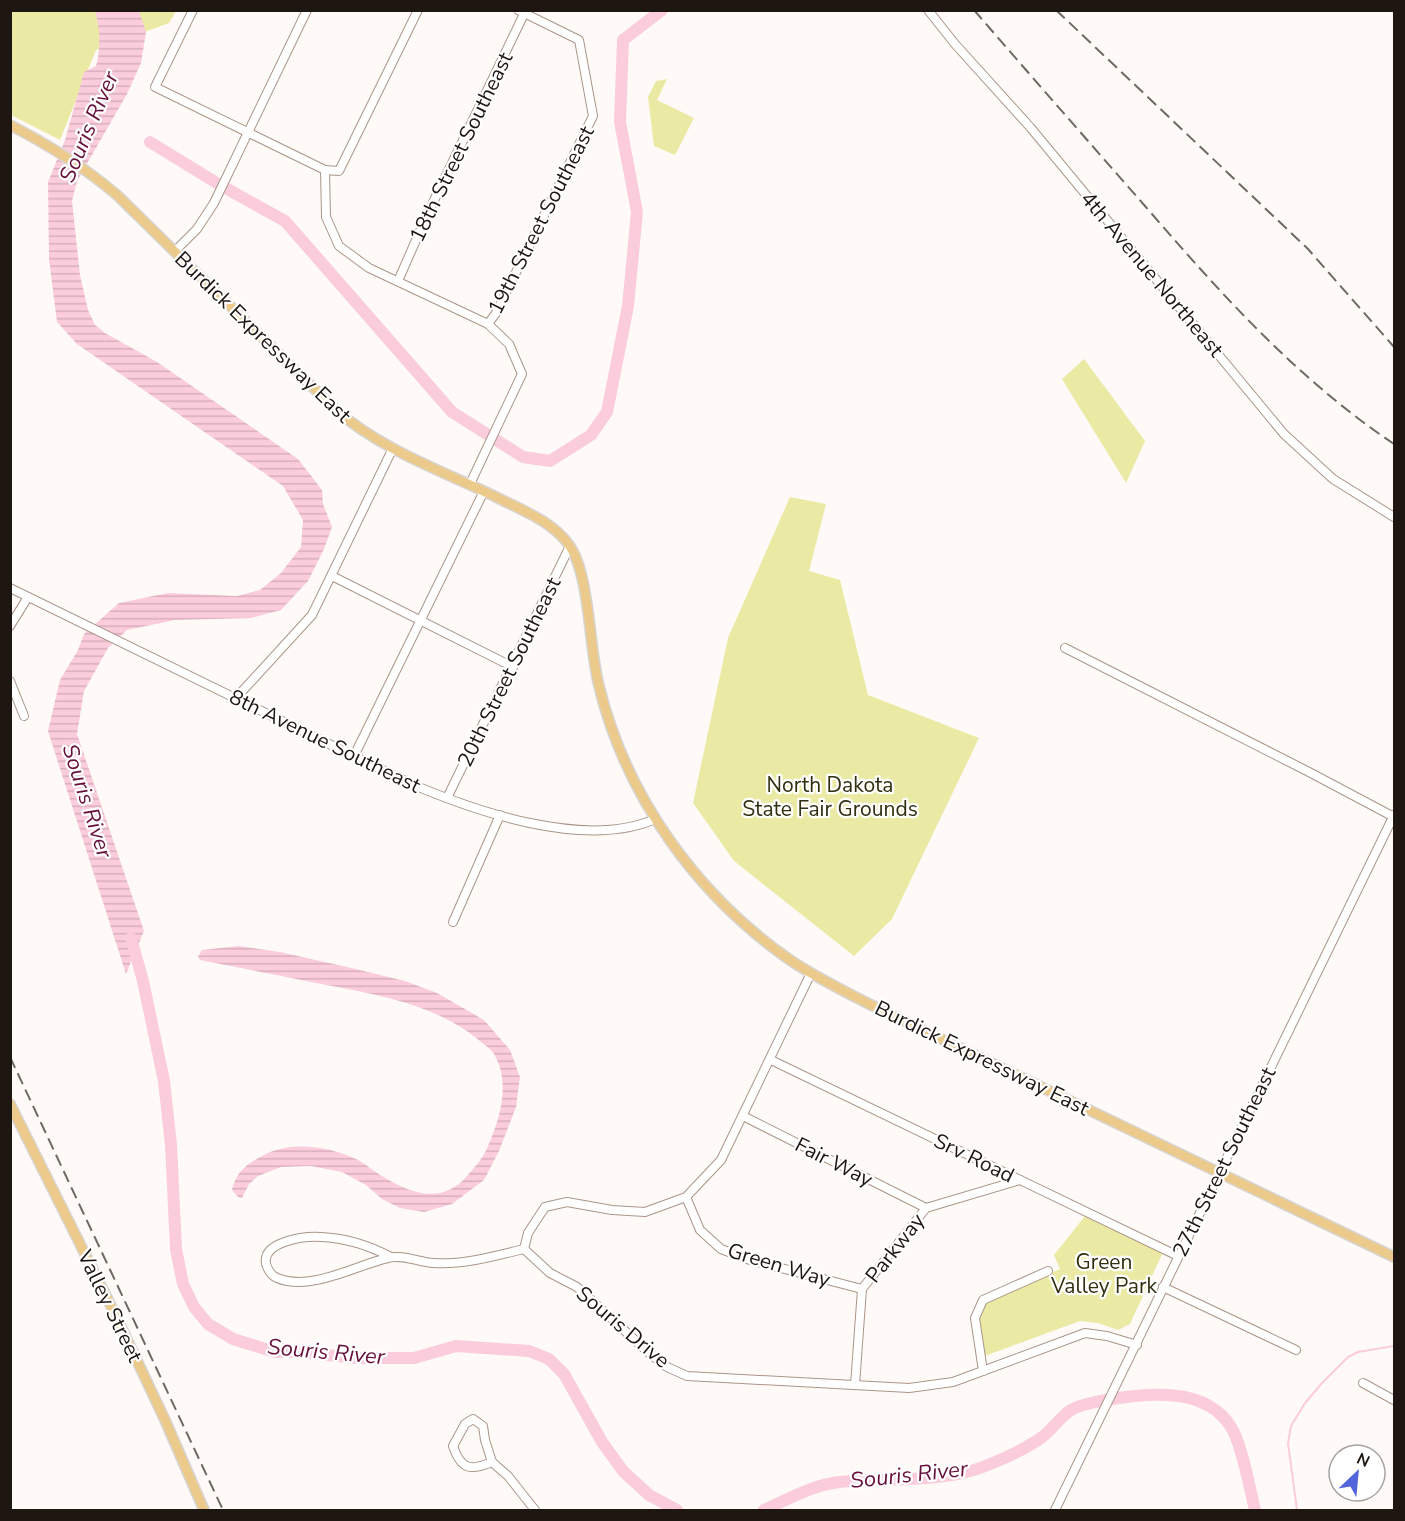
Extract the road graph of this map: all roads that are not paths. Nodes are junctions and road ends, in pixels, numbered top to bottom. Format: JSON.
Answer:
{"nodes":[{"id":1,"x":193,"y":10,"type":"edge"},
{"id":2,"x":308,"y":10,"type":"edge"},
{"id":3,"x":418,"y":10,"type":"edge"},
{"id":4,"x":928,"y":10,"type":"edge"},
{"id":5,"x":521,"y":12,"type":"edge"},
{"id":6,"x":10,"y":125,"type":"edge"},
{"id":7,"x":248,"y":131,"type":"junction"},
{"id":8,"x":325,"y":170,"type":"junction"},
{"id":9,"x":175,"y":251,"type":"junction"},
{"id":10,"x":398,"y":281,"type":"junction"},
{"id":11,"x":488,"y":324,"type":"junction"},
{"id":12,"x":393,"y":448,"type":"junction"},
{"id":13,"x":470,"y":484,"type":"junction"},
{"id":14,"x":484,"y":491,"type":"junction"},
{"id":15,"x":1395,"y":517,"type":"edge"},
{"id":16,"x":570,"y":546,"type":"junction"},
{"id":17,"x":332,"y":576,"type":"junction"},
{"id":18,"x":10,"y":588,"type":"edge"},
{"id":19,"x":27,"y":597,"type":"junction"},
{"id":20,"x":420,"y":620,"type":"junction"},
{"id":21,"x":10,"y":626,"type":"edge"},
{"id":22,"x":1065,"y":648,"type":"dead end"},
{"id":23,"x":513,"y":667,"type":"junction"},
{"id":24,"x":10,"y":681,"type":"edge"},
{"id":25,"x":236,"y":698,"type":"junction"},
{"id":26,"x":24,"y":716,"type":"dead end"},
{"id":27,"x":354,"y":756,"type":"junction"},
{"id":28,"x":626,"y":762,"type":"dead end"},
{"id":29,"x":634,"y":779,"type":"junction"},
{"id":30,"x":447,"y":798,"type":"junction"},
{"id":31,"x":500,"y":814,"type":"junction"},
{"id":32,"x":1394,"y":816,"type":"edge"},
{"id":33,"x":655,"y":819,"type":"junction"},
{"id":34,"x":453,"y":922,"type":"dead end"},
{"id":35,"x":811,"y":973,"type":"junction"},
{"id":36,"x":771,"y":1060,"type":"junction"},
{"id":37,"x":10,"y":1104,"type":"edge"},
{"id":38,"x":743,"y":1116,"type":"junction"},
{"id":39,"x":1220,"y":1172,"type":"junction"},
{"id":40,"x":1020,"y":1180,"type":"junction"},
{"id":41,"x":686,"y":1197,"type":"junction"},
{"id":42,"x":926,"y":1208,"type":"junction"},
{"id":43,"x":524,"y":1249,"type":"junction"},
{"id":44,"x":1178,"y":1256,"type":"junction"},
{"id":45,"x":391,"y":1257,"type":"junction"},
{"id":46,"x":1395,"y":1257,"type":"edge"},
{"id":47,"x":1048,"y":1271,"type":"dead end"},
{"id":48,"x":1163,"y":1287,"type":"junction"},
{"id":49,"x":862,"y":1289,"type":"junction"},
{"id":50,"x":1137,"y":1345,"type":"junction"},
{"id":51,"x":1296,"y":1350,"type":"dead end"},
{"id":52,"x":982,"y":1371,"type":"junction"},
{"id":53,"x":1363,"y":1383,"type":"dead end"},
{"id":54,"x":855,"y":1385,"type":"junction"},
{"id":55,"x":1395,"y":1400,"type":"edge"},
{"id":56,"x":492,"y":1462,"type":"junction"},
{"id":57,"x":204,"y":1510,"type":"edge"},
{"id":58,"x":535,"y":1510,"type":"edge"},
{"id":59,"x":1055,"y":1510,"type":"edge"}],
"edges":[{"from":1,"to":7,"type":"street"},
{"from":2,"to":7,"type":"street"},
{"from":3,"to":8,"type":"street"},
{"from":4,"to":15,"type":"street","name":"4th Avenue Northeast"},
{"from":5,"to":10,"type":"street","name":"18th Street Southeast"},
{"from":5,"to":11,"type":"street","name":"19th Street Southeast"},
{"from":6,"to":9,"type":"main road","name":"Burdick Expressway East"},
{"from":7,"to":8,"type":"street"},
{"from":7,"to":9,"type":"street"},
{"from":8,"to":10,"type":"street"},
{"from":9,"to":12,"type":"main road","name":"Burdick Expressway East"},
{"from":10,"to":11,"type":"street"},
{"from":11,"to":13,"type":"street","name":"19th Street Southeast"},
{"from":12,"to":13,"type":"main road","name":"Burdick Expressway East"},
{"from":12,"to":17,"type":"street"},
{"from":13,"to":14,"type":"main road","name":"Burdick Expressway East"},
{"from":14,"to":16,"type":"main road","name":"Burdick Expressway East"},
{"from":14,"to":20,"type":"street"},
{"from":16,"to":23,"type":"street","name":"20th Street Southeast"},
{"from":16,"to":29,"type":"main road","name":"Burdick Expressway East"},
{"from":17,"to":20,"type":"street"},
{"from":17,"to":25,"type":"street"},
{"from":18,"to":19,"type":"street","name":"8th Avenue Southeast"},
{"from":19,"to":21,"type":"street"},
{"from":19,"to":25,"type":"street","name":"8th Avenue Southeast"},
{"from":20,"to":23,"type":"street"},
{"from":20,"to":27,"type":"street"},
{"from":22,"to":32,"type":"street"},
{"from":23,"to":30,"type":"street","name":"20th Street Southeast"},
{"from":24,"to":26,"type":"street"},
{"from":25,"to":27,"type":"street","name":"8th Avenue Southeast"},
{"from":27,"to":30,"type":"street","name":"8th Avenue Southeast"},
{"from":28,"to":29,"type":"main road","name":"Burdick Expressway East"},
{"from":29,"to":33,"type":"main road","name":"Burdick Expressway East"},
{"from":30,"to":31,"type":"street","name":"8th Avenue Southeast"},
{"from":31,"to":33,"type":"street","name":"8th Avenue Southeast"},
{"from":31,"to":34,"type":"street"},
{"from":32,"to":39,"type":"street","name":"27th Street Southeast"},
{"from":33,"to":35,"type":"main road","name":"Burdick Expressway East"},
{"from":35,"to":36,"type":"street"},
{"from":35,"to":39,"type":"main road","name":"Burdick Expressway East"},
{"from":36,"to":38,"type":"street"},
{"from":36,"to":40,"type":"street","name":"Srv Road"},
{"from":37,"to":57,"type":"main road","name":"Valley Street"},
{"from":38,"to":41,"type":"street"},
{"from":38,"to":42,"type":"street","name":"Fair Way"},
{"from":39,"to":44,"type":"street","name":"27th Street Southeast"},
{"from":39,"to":46,"type":"main road","name":"Burdick Expressway East"},
{"from":40,"to":42,"type":"street","name":"Parkway"},
{"from":40,"to":44,"type":"street","name":"Srv Road"},
{"from":41,"to":43,"type":"street"},
{"from":41,"to":49,"type":"street","name":"Green Way"},
{"from":42,"to":49,"type":"street","name":"Parkway"},
{"from":43,"to":45,"type":"street"},
{"from":43,"to":54,"type":"street","name":"Souris Drive"},
{"from":44,"to":48,"type":"street","name":"27th Street Southeast"},
{"from":45,"to":45,"type":"street"},
{"from":47,"to":52,"type":"street"},
{"from":48,"to":50,"type":"street","name":"27th Street Southeast"},
{"from":48,"to":51,"type":"street"},
{"from":49,"to":54,"type":"street","name":"Parkway"},
{"from":50,"to":52,"type":"street","name":"Souris Drive"},
{"from":50,"to":59,"type":"street","name":"27th Street Southeast"},
{"from":52,"to":54,"type":"street","name":"Souris Drive"},
{"from":53,"to":55,"type":"street"},
{"from":56,"to":56,"type":"street"},
{"from":56,"to":58,"type":"street"}]}
